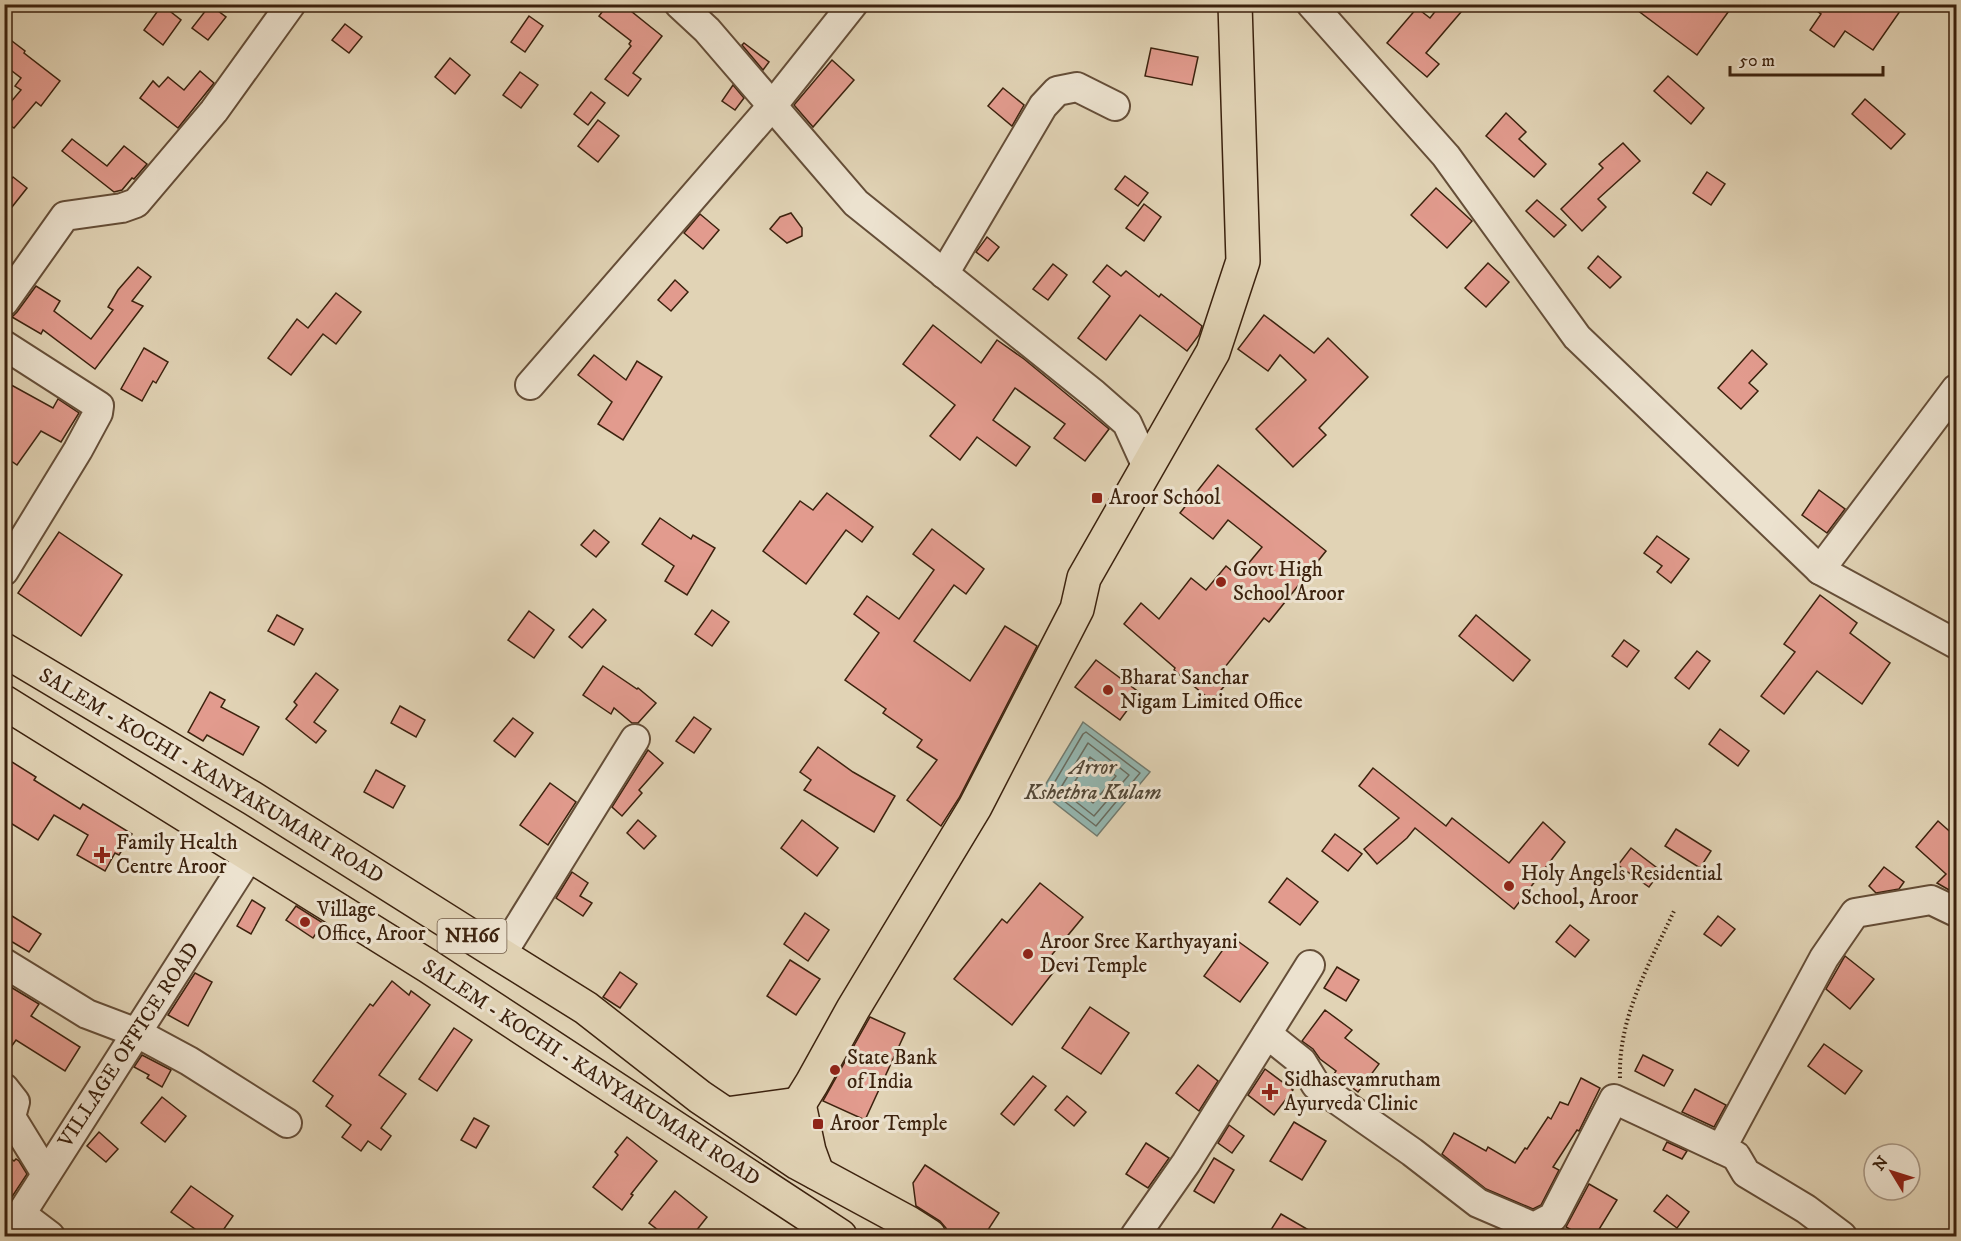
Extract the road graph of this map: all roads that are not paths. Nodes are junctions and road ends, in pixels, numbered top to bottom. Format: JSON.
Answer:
{"nodes":[{"id":1,"x":291,"y":4,"type":"edge"},
{"id":2,"x":679,"y":4,"type":"edge"},
{"id":3,"x":853,"y":4,"type":"edge"},
{"id":4,"x":1235,"y":4,"type":"edge"},
{"id":5,"x":1311,"y":4,"type":"edge"},
{"id":6,"x":772,"y":106,"type":"junction"},
{"id":7,"x":1115,"y":106,"type":"dead end"},
{"id":8,"x":944,"y":274,"type":"junction"},
{"id":9,"x":4,"y":302,"type":"edge"},
{"id":10,"x":4,"y":345,"type":"edge"},
{"id":11,"x":530,"y":385,"type":"dead end"},
{"id":12,"x":1956,"y":389,"type":"edge"},
{"id":13,"x":1147,"y":467,"type":"junction"},
{"id":14,"x":1820,"y":570,"type":"junction"},
{"id":15,"x":4,"y":571,"type":"edge"},
{"id":16,"x":1956,"y":644,"type":"edge"},
{"id":17,"x":4,"y":651,"type":"edge"},
{"id":18,"x":4,"y":702,"type":"edge"},
{"id":19,"x":635,"y":739,"type":"dead end"},
{"id":20,"x":250,"y":855,"type":"junction"},
{"id":21,"x":1956,"y":912,"type":"edge"},
{"id":22,"x":501,"y":955,"type":"junction"},
{"id":23,"x":4,"y":963,"type":"edge"},
{"id":24,"x":1310,"y":965,"type":"dead end"},
{"id":25,"x":137,"y":1033,"type":"junction"},
{"id":26,"x":1267,"y":1034,"type":"junction"},
{"id":27,"x":4,"y":1088,"type":"edge"},
{"id":28,"x":799,"y":1104,"type":"junction"},
{"id":29,"x":726,"y":1114,"type":"junction"},
{"id":30,"x":287,"y":1124,"type":"dead end"},
{"id":31,"x":773,"y":1146,"type":"junction"},
{"id":32,"x":1721,"y":1149,"type":"junction"},
{"id":33,"x":816,"y":1173,"type":"junction"},
{"id":34,"x":46,"y":1174,"type":"junction"},
{"id":35,"x":15,"y":1225,"type":"edge"},
{"id":36,"x":50,"y":1236,"type":"edge"},
{"id":37,"x":840,"y":1236,"type":"edge"},
{"id":38,"x":928,"y":1236,"type":"edge"},
{"id":39,"x":1135,"y":1236,"type":"edge"},
{"id":40,"x":1842,"y":1236,"type":"edge"}],
"edges":[{"from":1,"to":9,"type":"street"},
{"from":2,"to":6,"type":"street"},
{"from":3,"to":6,"type":"street"},
{"from":4,"to":13,"type":"main road"},
{"from":5,"to":14,"type":"street"},
{"from":6,"to":8,"type":"street"},
{"from":6,"to":11,"type":"street"},
{"from":7,"to":8,"type":"street"},
{"from":8,"to":13,"type":"street"},
{"from":10,"to":15,"type":"street"},
{"from":12,"to":14,"type":"street"},
{"from":13,"to":28,"type":"main road"},
{"from":14,"to":16,"type":"street"},
{"from":17,"to":22,"type":"main road","name":"SALEM - KOCHI - KANYAKUMARI ROAD","number":"NH66"},
{"from":18,"to":20,"type":"main road","name":"SALEM - KOCHI - KANYAKUMARI ROAD","number":"NH66"},
{"from":19,"to":22,"type":"street"},
{"from":20,"to":25,"type":"street","name":"VILLAGE OFFICE ROAD"},
{"from":20,"to":37,"type":"main road","name":"SALEM - KOCHI - KANYAKUMARI ROAD","number":"NH66"},
{"from":21,"to":32,"type":"street"},
{"from":22,"to":29,"type":"main road","name":"SALEM - KOCHI - KANYAKUMARI ROAD","number":"NH66"},
{"from":23,"to":25,"type":"street"},
{"from":24,"to":26,"type":"street"},
{"from":25,"to":30,"type":"street"},
{"from":25,"to":34,"type":"street","name":"VILLAGE OFFICE ROAD"},
{"from":26,"to":32,"type":"street"},
{"from":26,"to":39,"type":"street"},
{"from":27,"to":34,"type":"street"},
{"from":28,"to":29,"type":"main road"},
{"from":28,"to":31,"type":"main road"},
{"from":28,"to":33,"type":"main road"},
{"from":29,"to":31,"type":"main road","name":"SALEM - KOCHI - KANYAKUMARI ROAD","number":"NH66"},
{"from":31,"to":33,"type":"main road","name":"SALEM - KOCHI - KANYAKUMARI ROAD","number":"NH66"},
{"from":32,"to":40,"type":"street"},
{"from":33,"to":38,"type":"main road","name":"SALEM - KOCHI - KANYAKUMARI ROAD","number":"NH66"},
{"from":34,"to":35,"type":"street","name":"VILLAGE OFFICE ROAD"},
{"from":35,"to":36,"type":"street"}]}
